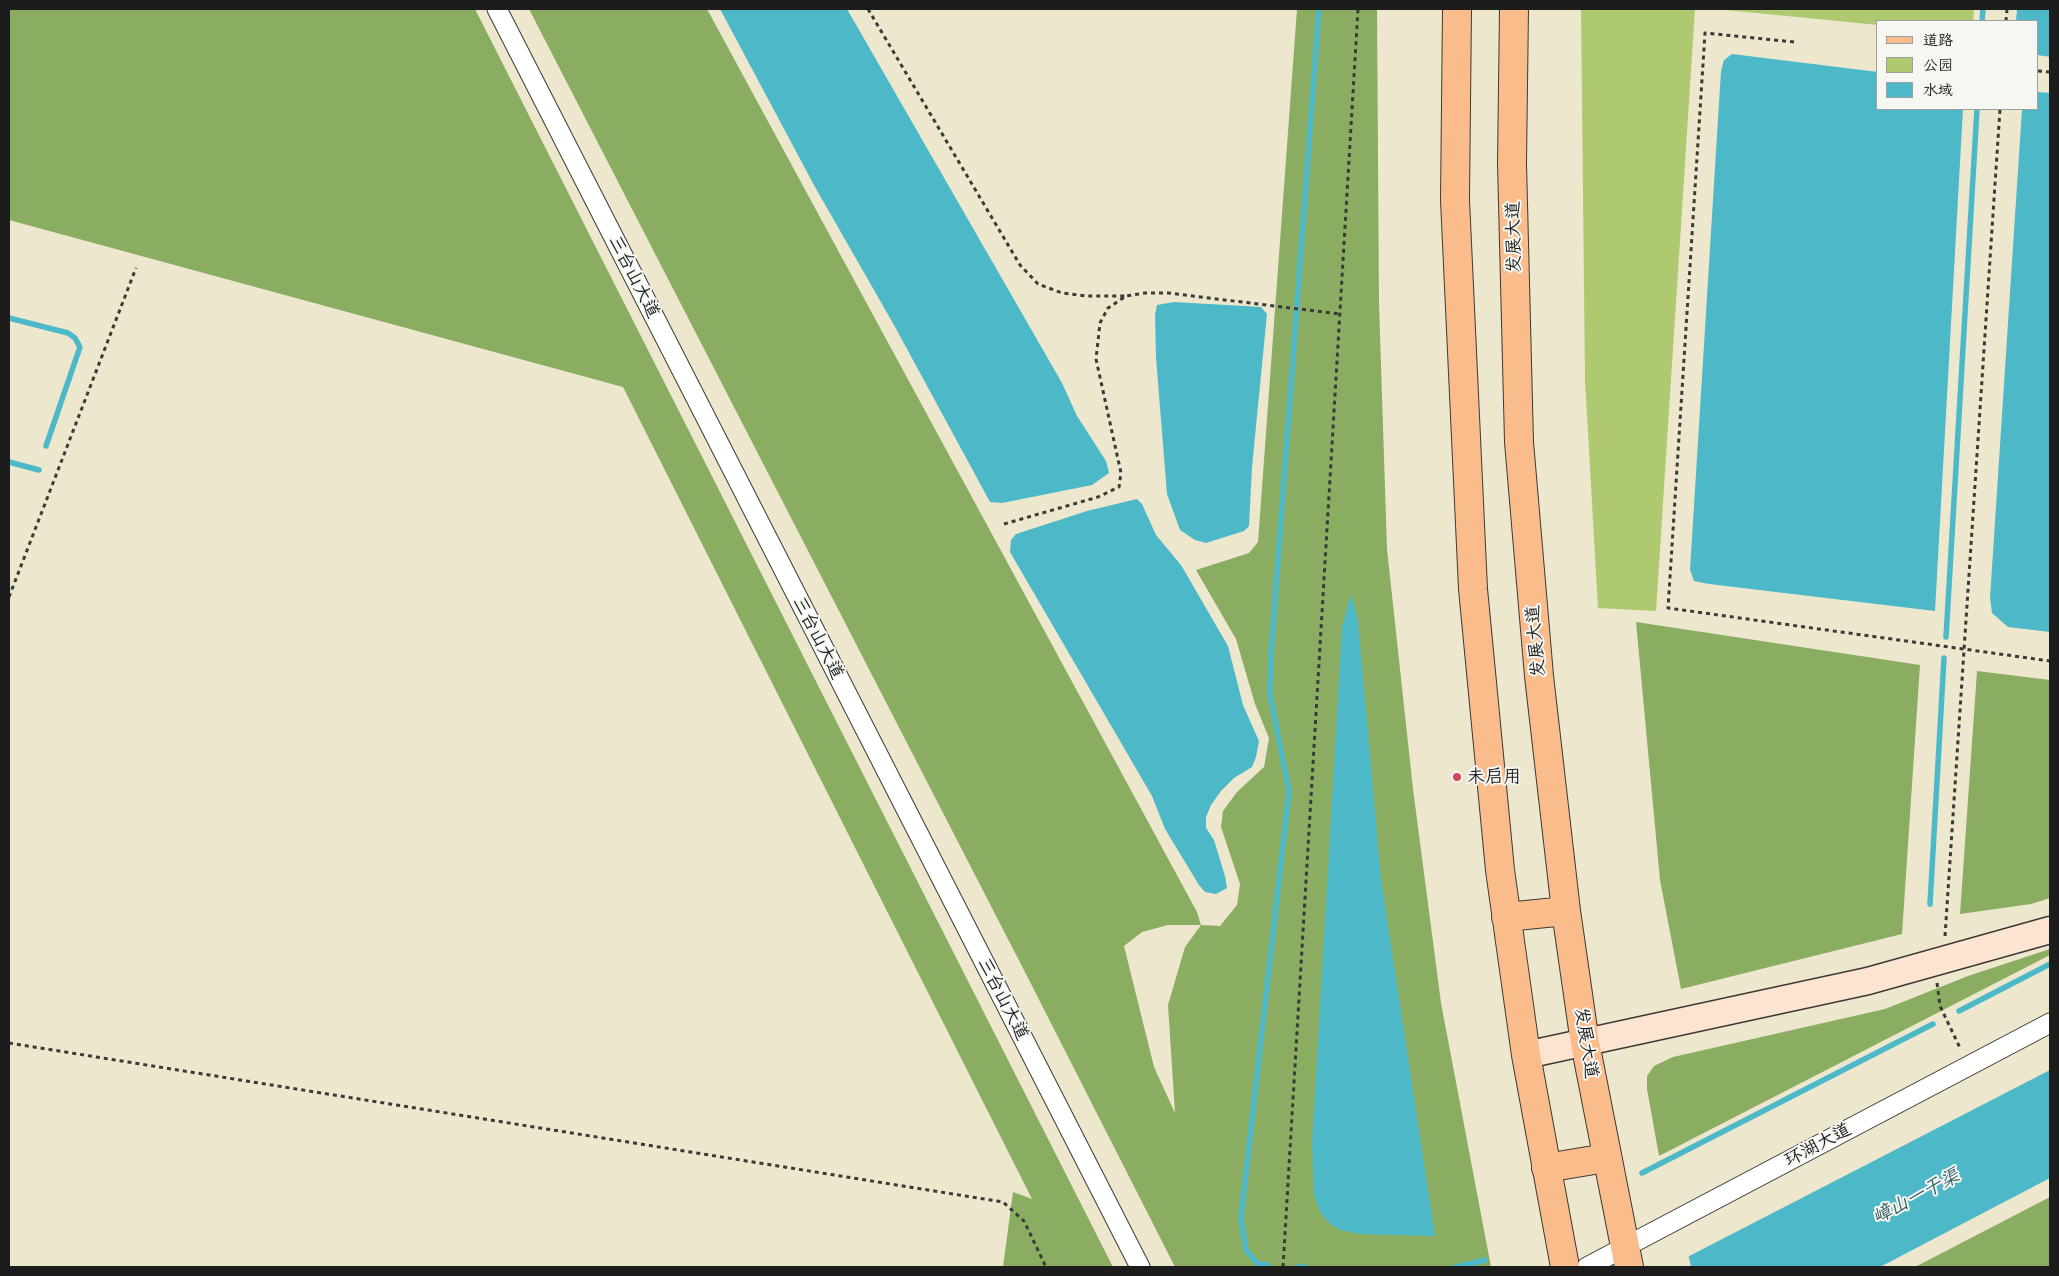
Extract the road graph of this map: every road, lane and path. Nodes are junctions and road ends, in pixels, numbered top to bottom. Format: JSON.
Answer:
{"nodes":[{"id":1,"x":497,"y":9,"type":"edge"},
{"id":2,"x":868,"y":9,"type":"edge"},
{"id":3,"x":1358,"y":9,"type":"edge"},
{"id":4,"x":1457,"y":9,"type":"edge"},
{"id":5,"x":1514,"y":9,"type":"edge"},
{"id":6,"x":1794,"y":42,"type":"dead end"},
{"id":7,"x":2000,"y":110,"type":"edge"},
{"id":8,"x":136,"y":268,"type":"dead end"},
{"id":9,"x":1126,"y":296,"type":"junction"},
{"id":10,"x":1340,"y":314,"type":"junction"},
{"id":11,"x":1004,"y":524,"type":"dead end"},
{"id":12,"x":9,"y":597,"type":"edge"},
{"id":13,"x":1965,"y":650,"type":"junction"},
{"id":14,"x":2050,"y":662,"type":"edge"},
{"id":15,"x":1566,"y":911,"type":"junction"},
{"id":16,"x":1506,"y":917,"type":"junction"},
{"id":17,"x":2050,"y":930,"type":"edge"},
{"id":18,"x":1937,"y":962,"type":"junction"},
{"id":19,"x":2050,"y":1023,"type":"edge"},
{"id":20,"x":9,"y":1043,"type":"edge"},
{"id":21,"x":1585,"y":1043,"type":"junction"},
{"id":22,"x":1526,"y":1055,"type":"junction"},
{"id":23,"x":1968,"y":1066,"type":"junction"},
{"id":24,"x":1606,"y":1158,"type":"junction"},
{"id":25,"x":1546,"y":1168,"type":"junction"},
{"id":26,"x":1627,"y":1260,"type":"edge"},
{"id":27,"x":1046,"y":1267,"type":"edge"},
{"id":28,"x":1140,"y":1267,"type":"edge"},
{"id":29,"x":1283,"y":1267,"type":"edge"},
{"id":30,"x":1565,"y":1267,"type":"edge"},
{"id":31,"x":1587,"y":1267,"type":"edge"}],
"edges":[{"from":1,"to":28,"type":"street","name":"三台山大道"},
{"from":2,"to":9,"type":"path"},
{"from":3,"to":10,"type":"path"},
{"from":4,"to":16,"type":"main road"},
{"from":5,"to":15,"type":"main road","name":"发展大道"},
{"from":6,"to":13,"type":"path"},
{"from":7,"to":13,"type":"path"},
{"from":8,"to":12,"type":"path"},
{"from":9,"to":10,"type":"path"},
{"from":9,"to":11,"type":"path"},
{"from":10,"to":29,"type":"path"},
{"from":13,"to":14,"type":"path"},
{"from":13,"to":18,"type":"path"},
{"from":15,"to":16,"type":"main road"},
{"from":15,"to":21,"type":"main road","name":"发展大道"},
{"from":16,"to":22,"type":"main road"},
{"from":17,"to":18,"type":"main road"},
{"from":18,"to":21,"type":"main road"},
{"from":18,"to":23,"type":"path"},
{"from":19,"to":23,"type":"street","name":"环湖大道"},
{"from":20,"to":27,"type":"path"},
{"from":21,"to":22,"type":"main road"},
{"from":21,"to":24,"type":"main road","name":"发展大道"},
{"from":22,"to":25,"type":"main road"},
{"from":23,"to":26,"type":"street","name":"环湖大道"},
{"from":24,"to":25,"type":"main road"},
{"from":24,"to":26,"type":"main road","name":"发展大道"},
{"from":25,"to":30,"type":"main road"},
{"from":26,"to":31,"type":"street","name":"环湖大道"}]}
